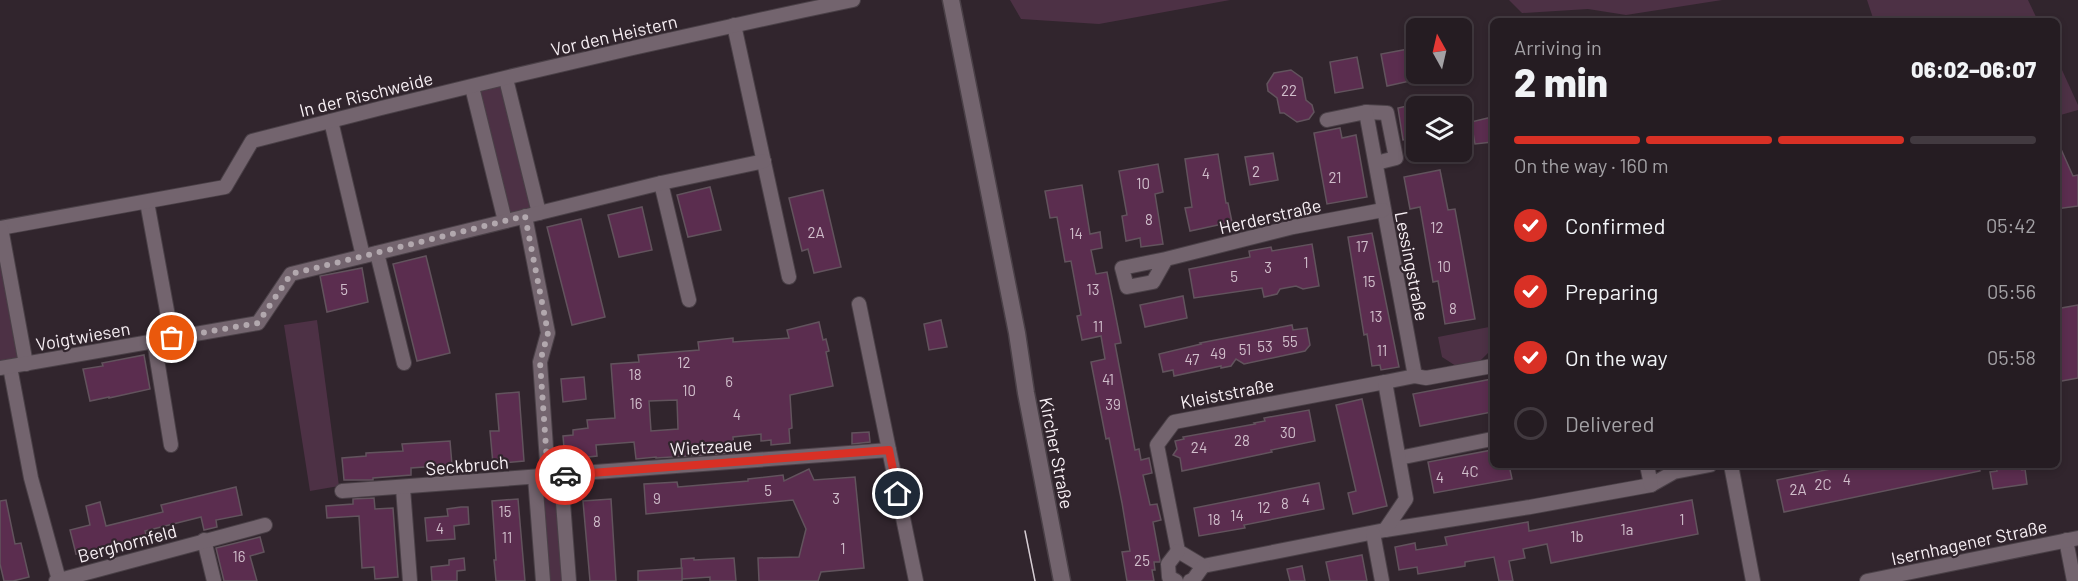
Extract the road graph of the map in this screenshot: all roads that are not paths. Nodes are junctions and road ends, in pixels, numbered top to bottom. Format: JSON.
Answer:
{"nodes":[{"id":1,"x":853,"y":0,"type":"edge"},
{"id":2,"x":951,"y":0,"type":"edge"},
{"id":3,"x":734,"y":25,"type":"junction"},
{"id":4,"x":506,"y":79,"type":"junction"},
{"id":5,"x":489,"y":83,"type":"joint"},
{"id":6,"x":472,"y":87,"type":"junction"},
{"id":7,"x":1366,"y":112,"type":"junction"},
{"id":8,"x":1327,"y":120,"type":"dead end"},
{"id":9,"x":330,"y":121,"type":"junction"},
{"id":10,"x":764,"y":161,"type":"junction"},
{"id":11,"x":1376,"y":163,"type":"junction"},
{"id":12,"x":661,"y":183,"type":"junction"},
{"id":13,"x":147,"y":202,"type":"junction"},
{"id":14,"x":1383,"y":210,"type":"junction"},
{"id":15,"x":532,"y":214,"type":"junction"},
{"id":16,"x":505,"y":221,"type":"junction"},
{"id":17,"x":1,"y":228,"type":"edge"},
{"id":18,"x":370,"y":255,"type":"junction"},
{"id":19,"x":1166,"y":259,"type":"dead end"},
{"id":20,"x":789,"y":277,"type":"dead end"},
{"id":21,"x":689,"y":300,"type":"dead end"},
{"id":22,"x":859,"y":304,"type":"dead end"},
{"id":23,"x":172,"y":338,"type":"junction"},
{"id":24,"x":154,"y":341,"type":"junction"},
{"id":25,"x":404,"y":363,"type":"dead end"},
{"id":26,"x":26,"y":364,"type":"junction"},
{"id":27,"x":1490,"y":366,"type":"edge"},
{"id":28,"x":5,"y":367,"type":"edge"},
{"id":29,"x":1414,"y":376,"type":"junction"},
{"id":30,"x":1385,"y":382,"type":"junction"},
{"id":31,"x":1490,"y":439,"type":"edge"},
{"id":32,"x":171,"y":445,"type":"dead end"},
{"id":33,"x":889,"y":450,"type":"junction"},
{"id":34,"x":1399,"y":458,"type":"junction"},
{"id":35,"x":1648,"y":468,"type":"edge"},
{"id":36,"x":1695,"y":468,"type":"edge"},
{"id":37,"x":1732,"y":468,"type":"edge"},
{"id":38,"x":548,"y":476,"type":"junction"},
{"id":39,"x":1651,"y":485,"type":"junction"},
{"id":40,"x":403,"y":488,"type":"junction"},
{"id":41,"x":342,"y":491,"type":"dead end"},
{"id":42,"x":265,"y":525,"type":"dead end"},
{"id":43,"x":1379,"y":531,"type":"junction"},
{"id":44,"x":2072,"y":539,"type":"edge"},
{"id":45,"x":204,"y":540,"type":"junction"},
{"id":46,"x":1178,"y":550,"type":"junction"},
{"id":47,"x":1203,"y":566,"type":"junction"},
{"id":48,"x":1913,"y":576,"type":"edge"},
{"id":49,"x":79,"y":578,"type":"edge"},
{"id":50,"x":58,"y":580,"type":"edge"},
{"id":51,"x":214,"y":581,"type":"edge"},
{"id":52,"x":410,"y":581,"type":"edge"},
{"id":53,"x":543,"y":581,"type":"edge"},
{"id":54,"x":570,"y":581,"type":"edge"},
{"id":55,"x":916,"y":581,"type":"edge"},
{"id":56,"x":1062,"y":581,"type":"edge"},
{"id":57,"x":1176,"y":581,"type":"edge"},
{"id":58,"x":1190,"y":581,"type":"edge"},
{"id":59,"x":1382,"y":581,"type":"edge"},
{"id":60,"x":1753,"y":581,"type":"edge"},
{"id":61,"x":1867,"y":581,"type":"edge"},
{"id":62,"x":2074,"y":581,"type":"edge"}],
"edges":[{"from":1,"to":3,"type":"street","name":"Vor den Heistern"},
{"from":2,"to":56,"type":"main road","name":"Kircher Straße"},
{"from":3,"to":4,"type":"street","name":"Vor den Heistern"},
{"from":3,"to":10,"type":"street"},
{"from":4,"to":5,"type":"street","name":"Vor den Heistern"},
{"from":4,"to":15,"type":"street"},
{"from":5,"to":6,"type":"street","name":"In der Rischweide"},
{"from":6,"to":9,"type":"street","name":"In der Rischweide"},
{"from":6,"to":16,"type":"street"},
{"from":7,"to":8,"type":"street"},
{"from":7,"to":11,"type":"street","name":"Lessingstraße"},
{"from":7,"to":11,"type":"street"},
{"from":9,"to":13,"type":"street","name":"In der Rischweide"},
{"from":9,"to":18,"type":"street"},
{"from":10,"to":12,"type":"street"},
{"from":10,"to":20,"type":"street"},
{"from":11,"to":14,"type":"street","name":"Lessingstraße"},
{"from":12,"to":15,"type":"street"},
{"from":12,"to":21,"type":"street"},
{"from":13,"to":17,"type":"street"},
{"from":13,"to":23,"type":"street"},
{"from":14,"to":19,"type":"street","name":"Herderstraße"},
{"from":14,"to":29,"type":"street","name":"Lessingstraße"},
{"from":15,"to":16,"type":"street"},
{"from":15,"to":38,"type":"street"},
{"from":16,"to":18,"type":"street"},
{"from":17,"to":26,"type":"street"},
{"from":18,"to":23,"type":"street","name":"Voigtwiesen"},
{"from":18,"to":25,"type":"street"},
{"from":22,"to":33,"type":"street"},
{"from":23,"to":24,"type":"street","name":"Voigtwiesen"},
{"from":24,"to":26,"type":"street","name":"Voigtwiesen"},
{"from":24,"to":32,"type":"street"},
{"from":26,"to":28,"type":"street","name":"Voigtwiesen"},
{"from":27,"to":29,"type":"street"},
{"from":28,"to":50,"type":"street"},
{"from":29,"to":30,"type":"street"},
{"from":30,"to":34,"type":"street"},
{"from":30,"to":46,"type":"street","name":"Kleiststraße"},
{"from":31,"to":34,"type":"street"},
{"from":33,"to":38,"type":"street","name":"Wietzeaue"},
{"from":33,"to":55,"type":"street"},
{"from":34,"to":43,"type":"street"},
{"from":35,"to":39,"type":"street"},
{"from":36,"to":39,"type":"street"},
{"from":37,"to":60,"type":"street"},
{"from":38,"to":40,"type":"street","name":"Seckbruch"},
{"from":38,"to":53,"type":"street"},
{"from":38,"to":54,"type":"street"},
{"from":39,"to":43,"type":"street"},
{"from":40,"to":41,"type":"street","name":"Seckbruch"},
{"from":40,"to":52,"type":"street","name":"Seckbruch"},
{"from":42,"to":45,"type":"street","name":"Berghornfeld"},
{"from":43,"to":47,"type":"street"},
{"from":43,"to":59,"type":"street"},
{"from":44,"to":48,"type":"street","name":"Isernhagener Straße"},
{"from":44,"to":62,"type":"street"},
{"from":45,"to":49,"type":"street","name":"Berghornfeld"},
{"from":45,"to":51,"type":"street","name":"Berghornfeld"},
{"from":46,"to":47,"type":"street"},
{"from":46,"to":57,"type":"street"},
{"from":47,"to":58,"type":"street"},
{"from":48,"to":61,"type":"street","name":"Isernhagener Straße"},
{"from":49,"to":50,"type":"street","name":"Berghornfeld"}]}
